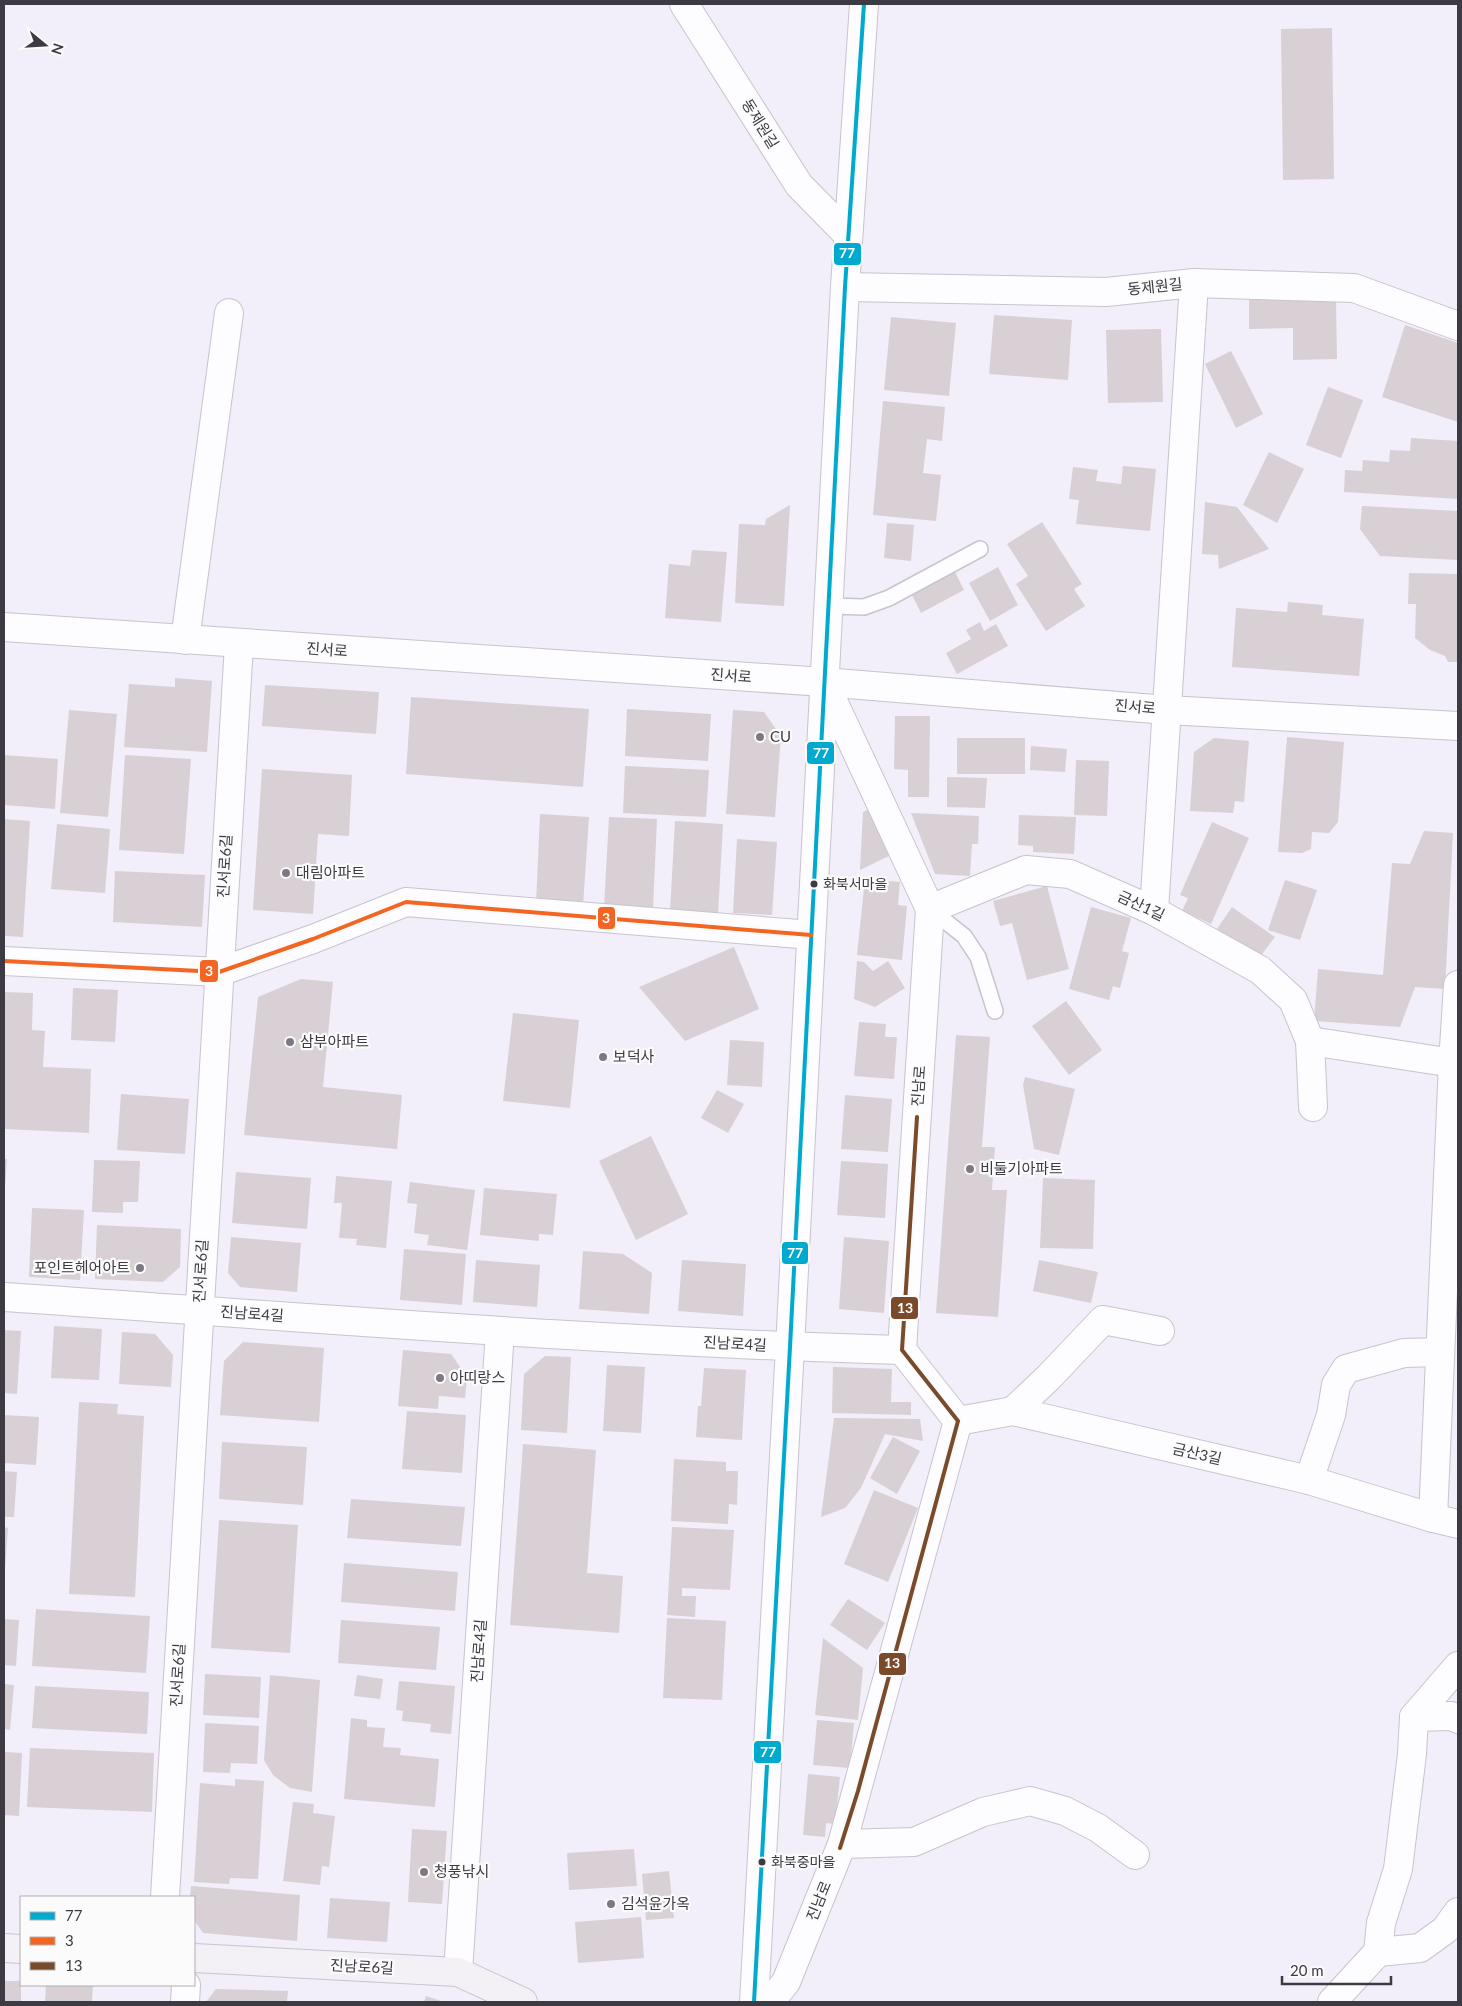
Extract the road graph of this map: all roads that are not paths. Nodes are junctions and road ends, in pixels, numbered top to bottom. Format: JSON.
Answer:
{"nodes":[{"id":1,"x":684,"y":4,"type":"edge"},
{"id":2,"x":864,"y":4,"type":"edge"},
{"id":3,"x":848,"y":235,"type":"junction"},
{"id":4,"x":1194,"y":283,"type":"junction"},
{"id":5,"x":845,"y":287,"type":"junction"},
{"id":6,"x":229,"y":313,"type":"dead end"},
{"id":7,"x":1458,"y":326,"type":"edge"},
{"id":8,"x":980,"y":549,"type":"dead end"},
{"id":9,"x":828,"y":606,"type":"junction"},
{"id":10,"x":4,"y":627,"type":"edge"},
{"id":11,"x":185,"y":640,"type":"junction"},
{"id":12,"x":239,"y":644,"type":"junction"},
{"id":13,"x":824,"y":682,"type":"junction"},
{"id":14,"x":1167,"y":710,"type":"junction"},
{"id":15,"x":1458,"y":726,"type":"edge"},
{"id":16,"x":930,"y":909,"type":"junction"},
{"id":17,"x":1154,"y":910,"type":"junction"},
{"id":18,"x":811,"y":935,"type":"junction"},
{"id":19,"x":4,"y":961,"type":"edge"},
{"id":20,"x":219,"y":972,"type":"junction"},
{"id":21,"x":1458,"y":985,"type":"edge"},
{"id":22,"x":995,"y":1011,"type":"dead end"},
{"id":23,"x":1310,"y":1042,"type":"junction"},
{"id":24,"x":1453,"y":1063,"type":"junction"},
{"id":25,"x":1313,"y":1108,"type":"dead end"},
{"id":26,"x":1454,"y":1110,"type":"edge"},
{"id":27,"x":4,"y":1297,"type":"edge"},
{"id":28,"x":198,"y":1310,"type":"junction"},
{"id":29,"x":500,"y":1330,"type":"junction"},
{"id":30,"x":1160,"y":1331,"type":"dead end"},
{"id":31,"x":790,"y":1347,"type":"junction"},
{"id":32,"x":902,"y":1350,"type":"junction"},
{"id":33,"x":1440,"y":1352,"type":"junction"},
{"id":34,"x":1013,"y":1411,"type":"junction"},
{"id":35,"x":958,"y":1421,"type":"junction"},
{"id":36,"x":1309,"y":1480,"type":"junction"},
{"id":37,"x":1446,"y":1521,"type":"edge"},
{"id":38,"x":1458,"y":1666,"type":"edge"},
{"id":39,"x":1414,"y":1718,"type":"junction"},
{"id":40,"x":1458,"y":1719,"type":"edge"},
{"id":41,"x":842,"y":1844,"type":"junction"},
{"id":42,"x":1135,"y":1855,"type":"dead end"},
{"id":43,"x":166,"y":1896,"type":"edge"},
{"id":44,"x":1458,"y":1912,"type":"edge"},
{"id":45,"x":4,"y":1948,"type":"edge"},
{"id":46,"x":20,"y":1949,"type":"edge"},
{"id":47,"x":1378,"y":1952,"type":"junction"},
{"id":48,"x":195,"y":1958,"type":"edge"},
{"id":49,"x":458,"y":1972,"type":"junction"},
{"id":50,"x":186,"y":1986,"type":"edge"},
{"id":51,"x":185,"y":2002,"type":"edge"},
{"id":52,"x":523,"y":2002,"type":"edge"},
{"id":53,"x":754,"y":2002,"type":"edge"},
{"id":54,"x":770,"y":2002,"type":"edge"},
{"id":55,"x":1332,"y":2002,"type":"edge"}],
"edges":[{"from":1,"to":3,"type":"street","name":"동제원길"},
{"from":2,"to":3,"type":"street","name":"진남로"},
{"from":3,"to":5,"type":"street","name":"진남로"},
{"from":4,"to":5,"type":"street","name":"동제원길"},
{"from":4,"to":7,"type":"street","name":"동제원길"},
{"from":4,"to":14,"type":"street"},
{"from":5,"to":9,"type":"street","name":"진남로"},
{"from":6,"to":11,"type":"street"},
{"from":8,"to":9,"type":"lane"},
{"from":9,"to":13,"type":"street","name":"진남로"},
{"from":10,"to":11,"type":"street","name":"진서로"},
{"from":11,"to":12,"type":"street","name":"진서로"},
{"from":12,"to":13,"type":"street","name":"진서로"},
{"from":12,"to":20,"type":"street","name":"진서로6길"},
{"from":13,"to":14,"type":"street","name":"진서로"},
{"from":13,"to":16,"type":"street","name":"진남로"},
{"from":13,"to":18,"type":"street","name":"진남로"},
{"from":14,"to":15,"type":"street","name":"진서로"},
{"from":14,"to":17,"type":"street"},
{"from":16,"to":17,"type":"street","name":"금산1길"},
{"from":16,"to":22,"type":"lane"},
{"from":16,"to":32,"type":"street","name":"진남로"},
{"from":17,"to":23,"type":"street","name":"금산1길"},
{"from":18,"to":20,"type":"street"},
{"from":18,"to":31,"type":"street","name":"진남로"},
{"from":19,"to":20,"type":"street"},
{"from":20,"to":28,"type":"street","name":"진서로6길"},
{"from":21,"to":24,"type":"street"},
{"from":23,"to":24,"type":"street"},
{"from":23,"to":25,"type":"street","name":"금산1길"},
{"from":24,"to":26,"type":"street"},
{"from":26,"to":33,"type":"street"},
{"from":27,"to":28,"type":"street","name":"진남로4길"},
{"from":28,"to":29,"type":"street","name":"진남로4길"},
{"from":28,"to":43,"type":"street","name":"진서로6길"},
{"from":29,"to":31,"type":"street","name":"진남로4길"},
{"from":29,"to":49,"type":"street","name":"진남로4길"},
{"from":30,"to":34,"type":"street"},
{"from":31,"to":32,"type":"street","name":"진남로4길"},
{"from":31,"to":53,"type":"street","name":"진남로"},
{"from":32,"to":35,"type":"street"},
{"from":33,"to":36,"type":"street"},
{"from":33,"to":37,"type":"street"},
{"from":34,"to":35,"type":"street","name":"금산3길"},
{"from":34,"to":36,"type":"street","name":"금산3길"},
{"from":35,"to":41,"type":"street","name":"진남로"},
{"from":36,"to":37,"type":"street","name":"금산3길"},
{"from":38,"to":39,"type":"street"},
{"from":39,"to":40,"type":"street"},
{"from":39,"to":47,"type":"street"},
{"from":41,"to":42,"type":"street"},
{"from":41,"to":54,"type":"street","name":"진남로"},
{"from":44,"to":47,"type":"street"},
{"from":45,"to":46,"type":"street"},
{"from":47,"to":55,"type":"street"},
{"from":48,"to":49,"type":"street","name":"진남로6길"},
{"from":49,"to":52,"type":"street","name":"진남로6길"},
{"from":50,"to":51,"type":"street"}]}
